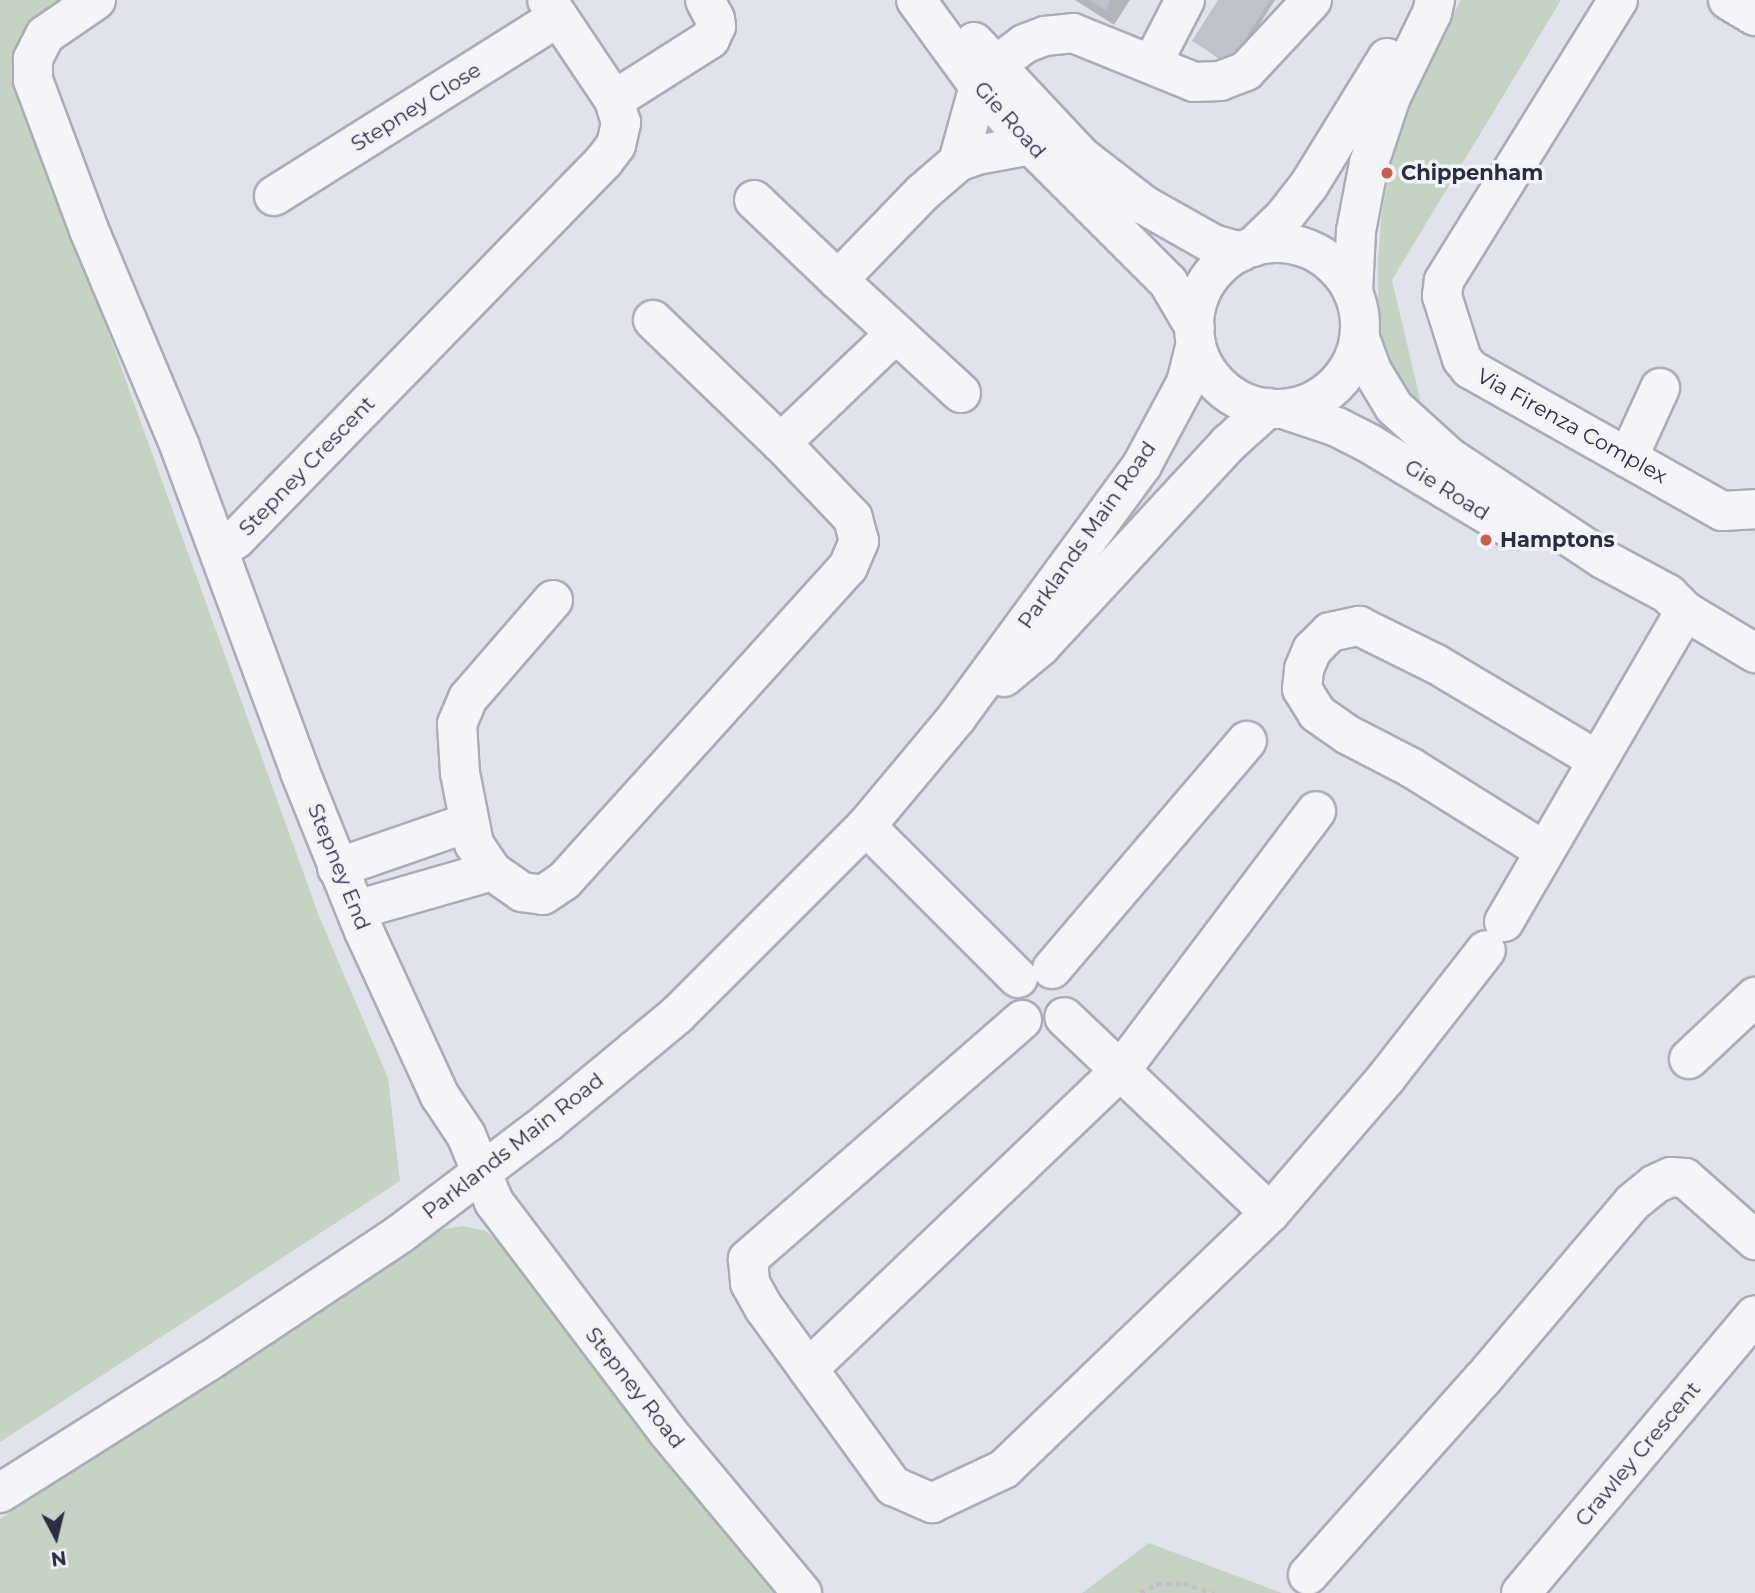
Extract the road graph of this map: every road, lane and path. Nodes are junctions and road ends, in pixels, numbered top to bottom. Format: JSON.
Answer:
{"nodes":[{"id":1,"x":96,"y":0,"type":"edge"},
{"id":2,"x":705,"y":0,"type":"edge"},
{"id":3,"x":916,"y":0,"type":"edge"},
{"id":4,"x":939,"y":0,"type":"edge"},
{"id":5,"x":1185,"y":0,"type":"edge"},
{"id":6,"x":1312,"y":0,"type":"edge"},
{"id":7,"x":1618,"y":0,"type":"edge"},
{"id":8,"x":1728,"y":0,"type":"edge"},
{"id":9,"x":1425,"y":4,"type":"edge"},
{"id":10,"x":553,"y":9,"type":"edge"},
{"id":11,"x":1755,"y":16,"type":"edge"},
{"id":12,"x":1152,"y":64,"type":"junction"},
{"id":13,"x":987,"y":76,"type":"junction"},
{"id":14,"x":614,"y":100,"type":"junction"},
{"id":15,"x":1031,"y":145,"type":"junction"},
{"id":16,"x":958,"y":162,"type":"junction"},
{"id":17,"x":274,"y":196,"type":"dead end"},
{"id":18,"x":754,"y":200,"type":"dead end"},
{"id":19,"x":1247,"y":249,"type":"junction"},
{"id":20,"x":838,"y":281,"type":"junction"},
{"id":21,"x":1353,"y":292,"type":"junction"},
{"id":22,"x":653,"y":320,"type":"dead end"},
{"id":23,"x":896,"y":333,"type":"junction"},
{"id":24,"x":1195,"y":335,"type":"junction"},
{"id":25,"x":1360,"y":338,"type":"junction"},
{"id":26,"x":1660,"y":388,"type":"dead end"},
{"id":27,"x":961,"y":393,"type":"dead end"},
{"id":28,"x":1275,"y":409,"type":"junction"},
{"id":29,"x":781,"y":443,"type":"junction"},
{"id":30,"x":1628,"y":458,"type":"junction"},
{"id":31,"x":1755,"y":509,"type":"edge"},
{"id":32,"x":219,"y":550,"type":"junction"},
{"id":33,"x":552,"y":600,"type":"dead end"},
{"id":34,"x":1685,"y":611,"type":"junction"},
{"id":35,"x":1755,"y":653,"type":"edge"},
{"id":36,"x":957,"y":717,"type":"junction"},
{"id":37,"x":1247,"y":741,"type":"dead end"},
{"id":38,"x":1597,"y":760,"type":"junction"},
{"id":39,"x":1316,"y":811,"type":"dead end"},
{"id":40,"x":467,"y":823,"type":"junction"},
{"id":41,"x":866,"y":826,"type":"junction"},
{"id":42,"x":1544,"y":850,"type":"junction"},
{"id":43,"x":337,"y":868,"type":"junction"},
{"id":44,"x":492,"y":871,"type":"junction"},
{"id":45,"x":356,"y":910,"type":"junction"},
{"id":46,"x":1035,"y":974,"type":"junction"},
{"id":47,"x":1755,"y":997,"type":"edge"},
{"id":48,"x":1064,"y":1017,"type":"junction"},
{"id":49,"x":1022,"y":1020,"type":"junction"},
{"id":50,"x":1689,"y":1059,"type":"dead end"},
{"id":51,"x":1121,"y":1070,"type":"junction"},
{"id":52,"x":482,"y":1173,"type":"junction"},
{"id":53,"x":1270,"y":1213,"type":"junction"},
{"id":54,"x":1755,"y":1240,"type":"edge"},
{"id":55,"x":1755,"y":1315,"type":"edge"},
{"id":56,"x":808,"y":1369,"type":"junction"},
{"id":57,"x":0,"y":1493,"type":"edge"},
{"id":58,"x":1308,"y":1575,"type":"dead end"},
{"id":59,"x":802,"y":1593,"type":"edge"},
{"id":60,"x":1140,"y":1593,"type":"edge"},
{"id":61,"x":1214,"y":1593,"type":"edge"},
{"id":62,"x":1521,"y":1593,"type":"edge"}],
"edges":[{"from":1,"to":32,"type":"street","name":"Stepney Crescent"},
{"from":2,"to":14,"type":"street"},
{"from":3,"to":13,"type":"street","name":"Gie Road"},
{"from":4,"to":13,"type":"street","name":"Gie Road"},
{"from":5,"to":12,"type":"street"},
{"from":6,"to":12,"type":"street"},
{"from":7,"to":30,"type":"street","name":"Via Firenza Complex"},
{"from":8,"to":11,"type":"street"},
{"from":9,"to":19,"type":"street"},
{"from":9,"to":21,"type":"street"},
{"from":10,"to":14,"type":"street","name":"Stepney Crescent"},
{"from":10,"to":17,"type":"street","name":"Stepney Close"},
{"from":12,"to":13,"type":"street"},
{"from":13,"to":15,"type":"street","name":"Gie Road"},
{"from":13,"to":16,"type":"street"},
{"from":13,"to":19,"type":"street","name":"Gie Road"},
{"from":14,"to":32,"type":"street","name":"Stepney Crescent"},
{"from":15,"to":16,"type":"street"},
{"from":15,"to":24,"type":"street","name":"Gie Road"},
{"from":16,"to":20,"type":"street"},
{"from":18,"to":20,"type":"street"},
{"from":19,"to":21,"type":"street"},
{"from":19,"to":24,"type":"street"},
{"from":20,"to":23,"type":"street"},
{"from":21,"to":25,"type":"street"},
{"from":22,"to":29,"type":"street"},
{"from":23,"to":27,"type":"street"},
{"from":23,"to":29,"type":"street"},
{"from":24,"to":28,"type":"street"},
{"from":24,"to":36,"type":"street","name":"Parklands Main Road"},
{"from":25,"to":28,"type":"street"},
{"from":25,"to":34,"type":"street","name":"Gie Road"},
{"from":26,"to":30,"type":"street"},
{"from":28,"to":34,"type":"street","name":"Gie Road"},
{"from":28,"to":36,"type":"street","name":"Parklands Main Road"},
{"from":29,"to":44,"type":"street"},
{"from":30,"to":31,"type":"street","name":"Via Firenza Complex"},
{"from":32,"to":43,"type":"street","name":"Stepney End"},
{"from":33,"to":40,"type":"street"},
{"from":34,"to":35,"type":"street","name":"Gie Road"},
{"from":34,"to":38,"type":"street"},
{"from":36,"to":41,"type":"street","name":"Parklands Main Road"},
{"from":37,"to":46,"type":"street"},
{"from":38,"to":42,"type":"street"},
{"from":38,"to":42,"type":"street"},
{"from":39,"to":51,"type":"street"},
{"from":40,"to":43,"type":"street"},
{"from":40,"to":44,"type":"street"},
{"from":41,"to":46,"type":"street"},
{"from":41,"to":52,"type":"street","name":"Parklands Main Road"},
{"from":42,"to":53,"type":"street"},
{"from":43,"to":45,"type":"street","name":"Stepney End"},
{"from":44,"to":45,"type":"street"},
{"from":45,"to":52,"type":"street","name":"Stepney End"},
{"from":46,"to":48,"type":"street"},
{"from":46,"to":49,"type":"street"},
{"from":47,"to":50,"type":"street"},
{"from":48,"to":49,"type":"street"},
{"from":48,"to":51,"type":"street"},
{"from":49,"to":56,"type":"street"},
{"from":51,"to":53,"type":"street"},
{"from":51,"to":56,"type":"street"},
{"from":52,"to":57,"type":"street","name":"Parklands Main Road"},
{"from":52,"to":59,"type":"street","name":"Stepney Road"},
{"from":53,"to":56,"type":"street"},
{"from":54,"to":58,"type":"street"},
{"from":55,"to":62,"type":"street","name":"Crawley Crescent"},
{"from":60,"to":61,"type":"path"}]}
